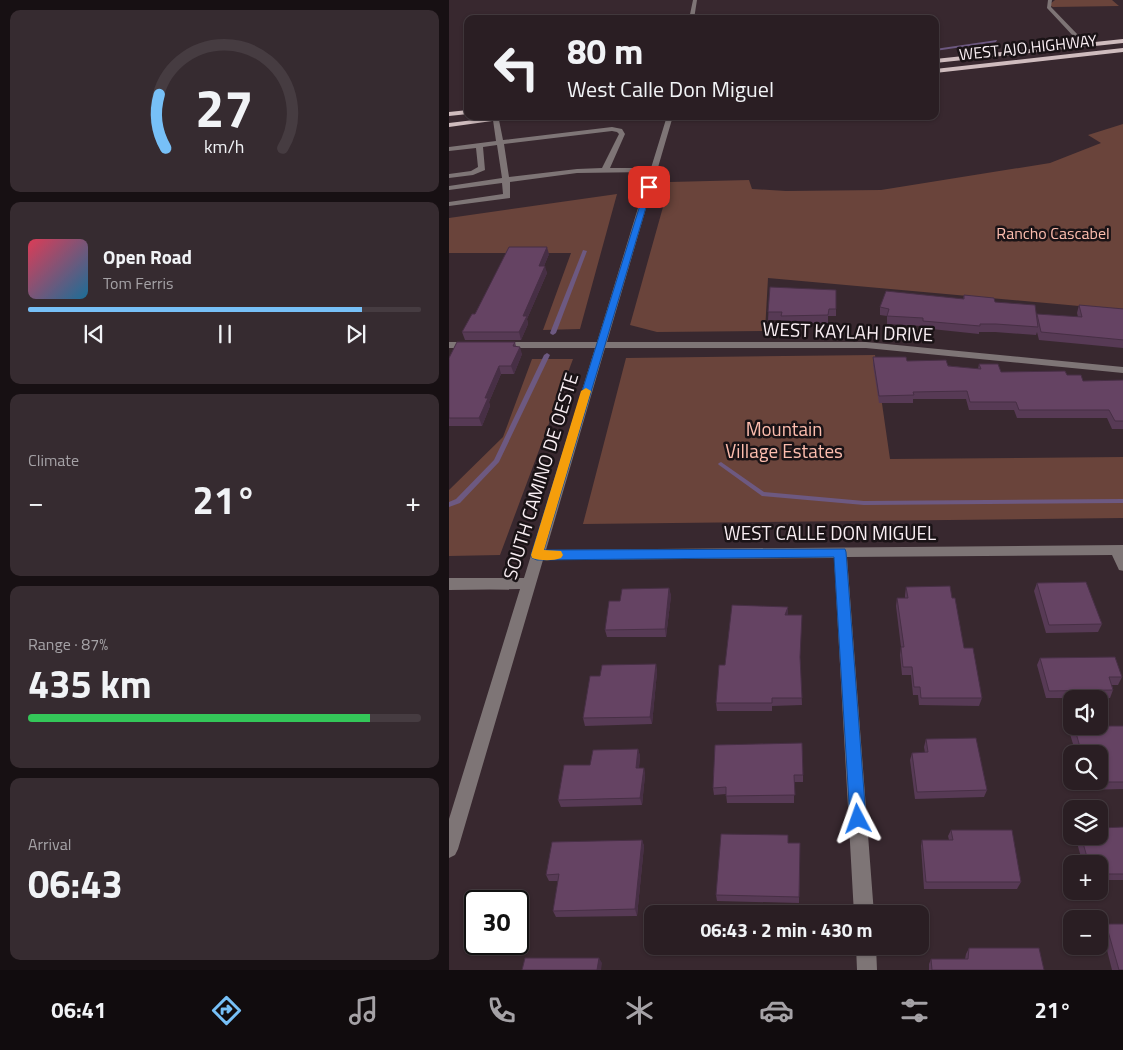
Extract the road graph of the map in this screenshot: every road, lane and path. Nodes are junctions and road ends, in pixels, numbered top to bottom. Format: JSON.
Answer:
{"nodes":[{"id":1,"x":695,"y":0,"type":"edge"},
{"id":2,"x":1050,"y":0,"type":"edge"},
{"id":3,"x":692,"y":15,"type":"edge"},
{"id":4,"x":1123,"y":41,"type":"edge"},
{"id":5,"x":1091,"y":44,"type":"junction"},
{"id":6,"x":1123,"y":50,"type":"edge"},
{"id":7,"x":939,"y":61,"type":"edge"},
{"id":8,"x":939,"y":71,"type":"edge"},
{"id":9,"x":464,"y":112,"type":"edge"},
{"id":10,"x":449,"y":114,"type":"edge"},
{"id":11,"x":496,"y":120,"type":"joint"},
{"id":12,"x":669,"y":120,"type":"edge"},
{"id":13,"x":449,"y":125,"type":"edge"},
{"id":14,"x":499,"y":143,"type":"junction"},
{"id":15,"x":479,"y":146,"type":"junction"},
{"id":16,"x":449,"y":149,"type":"edge"},
{"id":17,"x":605,"y":170,"type":"junction"},
{"id":18,"x":654,"y":170,"type":"junction"},
{"id":19,"x":449,"y":176,"type":"edge"},
{"id":20,"x":506,"y":180,"type":"junction"},
{"id":21,"x":449,"y":188,"type":"edge"},
{"id":22,"x":449,"y":204,"type":"edge"},
{"id":23,"x":601,"y":344,"type":"junction"},
{"id":24,"x":449,"y":345,"type":"edge"},
{"id":25,"x":1123,"y":370,"type":"edge"},
{"id":26,"x":1120,"y":550,"type":"edge"},
{"id":27,"x":840,"y":552,"type":"junction"},
{"id":28,"x":537,"y":555,"type":"junction"},
{"id":29,"x":1123,"y":566,"type":"edge"},
{"id":30,"x":528,"y":583,"type":"junction"},
{"id":31,"x":449,"y":584,"type":"edge"},
{"id":32,"x":449,"y":849,"type":"edge"},
{"id":33,"x":863,"y":905,"type":"edge"},
{"id":34,"x":866,"y":955,"type":"edge"},
{"id":35,"x":867,"y":970,"type":"edge"}],
"edges":[{"from":1,"to":3,"type":"street"},
{"from":2,"to":5,"type":"street"},
{"from":4,"to":5,"type":"main road","name":"WEST AJO HIGHWAY"},
{"from":5,"to":7,"type":"main road","name":"WEST AJO HIGHWAY"},
{"from":6,"to":8,"type":"main road","name":"WEST AJO HIGHWAY"},
{"from":9,"to":10,"type":"main road"},
{"from":11,"to":13,"type":"main road"},
{"from":11,"to":14,"type":"street"},
{"from":12,"to":18,"type":"street","name":"SOUTH CAMINO DE OESTE"},
{"from":14,"to":15,"type":"street"},
{"from":14,"to":17,"type":"street"},
{"from":14,"to":20,"type":"street"},
{"from":15,"to":16,"type":"street"},
{"from":15,"to":19,"type":"street"},
{"from":17,"to":18,"type":"street"},
{"from":17,"to":20,"type":"street"},
{"from":18,"to":23,"type":"street","name":"SOUTH CAMINO DE OESTE"},
{"from":20,"to":21,"type":"street"},
{"from":20,"to":22,"type":"street"},
{"from":23,"to":24,"type":"street","name":"WEST KAYLAH DRIVE"},
{"from":23,"to":25,"type":"street","name":"WEST KAYLAH DRIVE"},
{"from":23,"to":28,"type":"street","name":"SOUTH CAMINO DE OESTE"},
{"from":26,"to":27,"type":"street","name":"WEST CALLE DON MIGUEL"},
{"from":26,"to":29,"type":"street"},
{"from":27,"to":28,"type":"street","name":"WEST CALLE DON MIGUEL"},
{"from":27,"to":33,"type":"street"},
{"from":28,"to":30,"type":"street","name":"SOUTH CAMINO DE OESTE"},
{"from":30,"to":31,"type":"street"},
{"from":30,"to":32,"type":"street","name":"SOUTH CAMINO DE OESTE"},
{"from":34,"to":35,"type":"street"}]}
